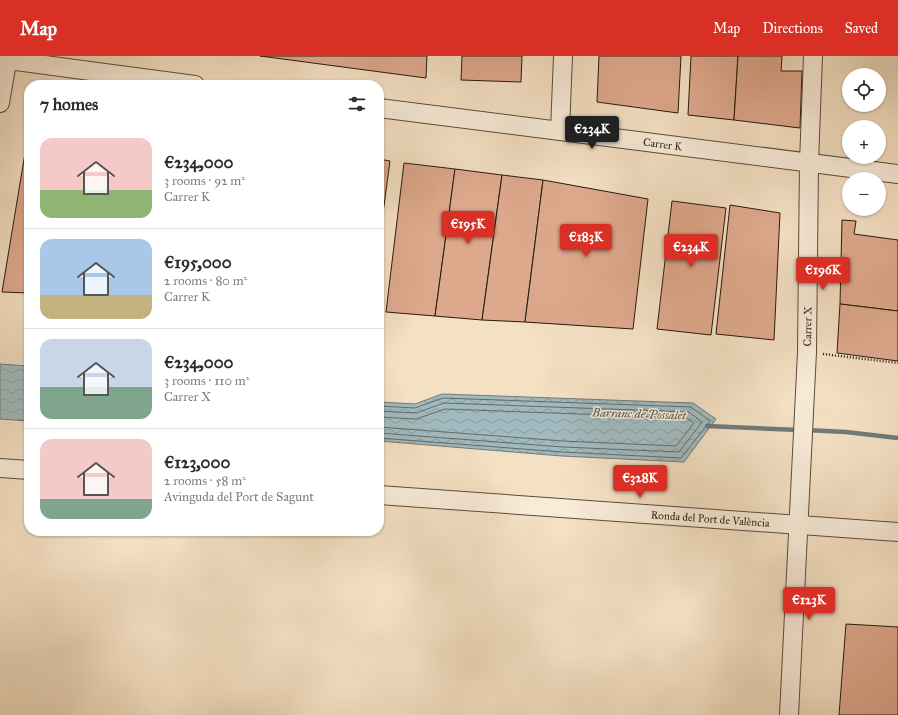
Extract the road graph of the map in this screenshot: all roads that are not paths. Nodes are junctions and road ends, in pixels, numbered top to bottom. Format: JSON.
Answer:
{"nodes":[{"id":1,"x":563,"y":56,"type":"edge"},
{"id":2,"x":813,"y":56,"type":"edge"},
{"id":3,"x":5,"y":59,"type":"edge"},
{"id":4,"x":159,"y":80,"type":"edge"},
{"id":5,"x":0,"y":103,"type":"edge"},
{"id":6,"x":384,"y":109,"type":"edge"},
{"id":7,"x":560,"y":131,"type":"junction"},
{"id":8,"x":809,"y":163,"type":"junction"},
{"id":9,"x":898,"y":174,"type":"edge"},
{"id":10,"x":0,"y":468,"type":"edge"},
{"id":11,"x":24,"y":470,"type":"edge"},
{"id":12,"x":384,"y":495,"type":"edge"},
{"id":13,"x":798,"y":525,"type":"junction"},
{"id":14,"x":898,"y":532,"type":"edge"},
{"id":15,"x":789,"y":715,"type":"edge"}],
"edges":[{"from":1,"to":7,"type":"street"},
{"from":2,"to":8,"type":"street","name":"Carrer X"},
{"from":3,"to":4,"type":"street"},
{"from":3,"to":5,"type":"street"},
{"from":6,"to":7,"type":"street","name":"Carrer K"},
{"from":7,"to":8,"type":"street","name":"Carrer K"},
{"from":8,"to":9,"type":"street","name":"Carrer K"},
{"from":8,"to":13,"type":"street","name":"Carrer X"},
{"from":10,"to":11,"type":"street"},
{"from":12,"to":13,"type":"street","name":"Ronda del Port de València"},
{"from":13,"to":14,"type":"street","name":"Ronda del Port de València"},
{"from":13,"to":15,"type":"street","name":"Carrer X"}]}
